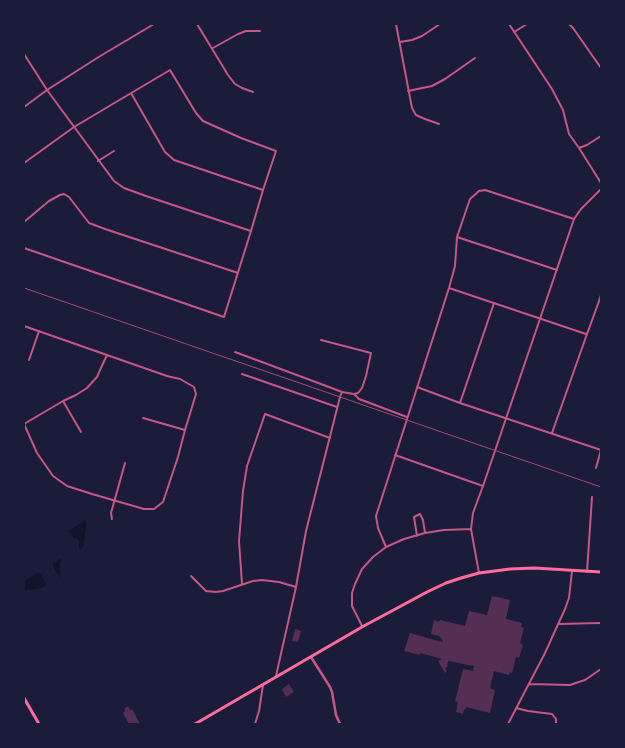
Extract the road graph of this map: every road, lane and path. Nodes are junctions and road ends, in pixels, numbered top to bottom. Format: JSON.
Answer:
{"nodes":[{"id":1,"x":154,"y":24,"type":"edge"},
{"id":2,"x":197,"y":24,"type":"edge"},
{"id":3,"x":396,"y":24,"type":"edge"},
{"id":4,"x":440,"y":24,"type":"edge"},
{"id":5,"x":508,"y":24,"type":"edge"},
{"id":6,"x":527,"y":24,"type":"edge"},
{"id":7,"x":569,"y":24,"type":"edge"},
{"id":8,"x":260,"y":31,"type":"dead end"},
{"id":9,"x":514,"y":32,"type":"junction"},
{"id":10,"x":400,"y":42,"type":"junction"},
{"id":11,"x":213,"y":48,"type":"junction"},
{"id":12,"x":24,"y":54,"type":"edge"},
{"id":13,"x":475,"y":58,"type":"dead end"},
{"id":14,"x":601,"y":68,"type":"edge"},
{"id":15,"x":47,"y":90,"type":"junction"},
{"id":16,"x":408,"y":91,"type":"junction"},
{"id":17,"x":131,"y":92,"type":"junction"},
{"id":18,"x":253,"y":92,"type":"dead end"},
{"id":19,"x":24,"y":107,"type":"edge"},
{"id":20,"x":439,"y":124,"type":"dead end"},
{"id":21,"x":74,"y":127,"type":"junction"},
{"id":22,"x":601,"y":136,"type":"edge"},
{"id":23,"x":579,"y":148,"type":"junction"},
{"id":24,"x":114,"y":151,"type":"dead end"},
{"id":25,"x":98,"y":161,"type":"junction"},
{"id":26,"x":24,"y":163,"type":"edge"},
{"id":27,"x":601,"y":183,"type":"edge"},
{"id":28,"x":601,"y":189,"type":"edge"},
{"id":29,"x":263,"y":190,"type":"junction"},
{"id":30,"x":574,"y":219,"type":"junction"},
{"id":31,"x":24,"y":222,"type":"edge"},
{"id":32,"x":251,"y":231,"type":"junction"},
{"id":33,"x":457,"y":237,"type":"junction"},
{"id":34,"x":24,"y":248,"type":"edge"},
{"id":35,"x":557,"y":270,"type":"junction"},
{"id":36,"x":238,"y":274,"type":"junction"},
{"id":37,"x":449,"y":288,"type":"junction"},
{"id":38,"x":601,"y":295,"type":"edge"},
{"id":39,"x":494,"y":303,"type":"junction"},
{"id":40,"x":540,"y":318,"type":"junction"},
{"id":41,"x":24,"y":326,"type":"edge"},
{"id":42,"x":39,"y":331,"type":"junction"},
{"id":43,"x":587,"y":334,"type":"junction"},
{"id":44,"x":321,"y":340,"type":"dead end"},
{"id":45,"x":235,"y":352,"type":"dead end"},
{"id":46,"x":107,"y":355,"type":"junction"},
{"id":47,"x":29,"y":360,"type":"dead end"},
{"id":48,"x":242,"y":374,"type":"dead end"},
{"id":49,"x":418,"y":387,"type":"junction"},
{"id":50,"x":342,"y":392,"type":"junction"},
{"id":51,"x":354,"y":394,"type":"junction"},
{"id":52,"x":63,"y":401,"type":"junction"},
{"id":53,"x":460,"y":402,"type":"junction"},
{"id":54,"x":338,"y":407,"type":"junction"},
{"id":55,"x":407,"y":417,"type":"junction"},
{"id":56,"x":142,"y":418,"type":"dead end"},
{"id":57,"x":506,"y":418,"type":"junction"},
{"id":58,"x":24,"y":424,"type":"edge"},
{"id":59,"x":185,"y":430,"type":"junction"},
{"id":60,"x":81,"y":432,"type":"dead end"},
{"id":61,"x":552,"y":434,"type":"junction"},
{"id":62,"x":330,"y":438,"type":"junction"},
{"id":63,"x":601,"y":450,"type":"edge"},
{"id":64,"x":395,"y":455,"type":"junction"},
{"id":65,"x":125,"y":463,"type":"dead end"},
{"id":66,"x":596,"y":468,"type":"dead end"},
{"id":67,"x":483,"y":486,"type":"junction"},
{"id":68,"x":592,"y":497,"type":"dead end"},
{"id":69,"x":114,"y":501,"type":"junction"},
{"id":70,"x":112,"y":519,"type":"dead end"},
{"id":71,"x":470,"y":529,"type":"junction"},
{"id":72,"x":426,"y":533,"type":"junction"},
{"id":73,"x":417,"y":536,"type":"junction"},
{"id":74,"x":386,"y":547,"type":"junction"},
{"id":75,"x":572,"y":570,"type":"junction"},
{"id":76,"x":587,"y":572,"type":"junction"},
{"id":77,"x":601,"y":572,"type":"edge"},
{"id":78,"x":480,"y":573,"type":"junction"},
{"id":79,"x":191,"y":576,"type":"dead end"},
{"id":80,"x":242,"y":584,"type":"junction"},
{"id":81,"x":296,"y":587,"type":"junction"},
{"id":82,"x":601,"y":623,"type":"edge"},
{"id":83,"x":558,"y":624,"type":"junction"},
{"id":84,"x":362,"y":627,"type":"junction"},
{"id":85,"x":311,"y":657,"type":"junction"},
{"id":86,"x":601,"y":669,"type":"edge"},
{"id":87,"x":276,"y":677,"type":"junction"},
{"id":88,"x":528,"y":684,"type":"junction"},
{"id":89,"x":263,"y":685,"type":"junction"},
{"id":90,"x":24,"y":698,"type":"edge"},
{"id":91,"x":516,"y":708,"type":"junction"},
{"id":92,"x":39,"y":724,"type":"edge"},
{"id":93,"x":195,"y":724,"type":"edge"},
{"id":94,"x":255,"y":724,"type":"edge"},
{"id":95,"x":278,"y":724,"type":"edge"},
{"id":96,"x":282,"y":724,"type":"edge"},
{"id":97,"x":340,"y":724,"type":"edge"},
{"id":98,"x":508,"y":724,"type":"edge"},
{"id":99,"x":556,"y":724,"type":"edge"}],
"edges":[{"from":1,"to":15,"type":"street"},
{"from":2,"to":11,"type":"street"},
{"from":3,"to":10,"type":"street"},
{"from":4,"to":10,"type":"street"},
{"from":5,"to":9,"type":"street"},
{"from":6,"to":9,"type":"street"},
{"from":7,"to":14,"type":"street"},
{"from":8,"to":11,"type":"street"},
{"from":9,"to":23,"type":"street"},
{"from":10,"to":16,"type":"street"},
{"from":11,"to":18,"type":"street"},
{"from":12,"to":15,"type":"street"},
{"from":13,"to":16,"type":"street"},
{"from":15,"to":19,"type":"street"},
{"from":15,"to":21,"type":"street"},
{"from":16,"to":20,"type":"street"},
{"from":17,"to":21,"type":"street"},
{"from":17,"to":29,"type":"street"},
{"from":17,"to":29,"type":"street"},
{"from":21,"to":25,"type":"street"},
{"from":21,"to":26,"type":"street"},
{"from":22,"to":23,"type":"street"},
{"from":23,"to":27,"type":"street"},
{"from":24,"to":25,"type":"street"},
{"from":25,"to":32,"type":"street"},
{"from":28,"to":30,"type":"street"},
{"from":29,"to":32,"type":"street"},
{"from":30,"to":33,"type":"street"},
{"from":30,"to":35,"type":"street"},
{"from":31,"to":36,"type":"street"},
{"from":32,"to":36,"type":"street"},
{"from":33,"to":35,"type":"street"},
{"from":33,"to":37,"type":"street"},
{"from":34,"to":36,"type":"street"},
{"from":35,"to":40,"type":"street"},
{"from":37,"to":39,"type":"street"},
{"from":37,"to":49,"type":"street"},
{"from":38,"to":43,"type":"street"},
{"from":39,"to":40,"type":"street"},
{"from":39,"to":53,"type":"street"},
{"from":40,"to":43,"type":"street"},
{"from":40,"to":57,"type":"street"},
{"from":41,"to":42,"type":"street"},
{"from":42,"to":46,"type":"street"},
{"from":42,"to":47,"type":"street"},
{"from":43,"to":61,"type":"street"},
{"from":44,"to":51,"type":"street"},
{"from":45,"to":50,"type":"street"},
{"from":46,"to":52,"type":"street"},
{"from":46,"to":59,"type":"street"},
{"from":48,"to":54,"type":"street"},
{"from":49,"to":53,"type":"street"},
{"from":49,"to":55,"type":"street"},
{"from":50,"to":51,"type":"street"},
{"from":50,"to":54,"type":"street"},
{"from":51,"to":55,"type":"street"},
{"from":52,"to":58,"type":"street"},
{"from":52,"to":60,"type":"street"},
{"from":53,"to":57,"type":"street"},
{"from":54,"to":62,"type":"street"},
{"from":55,"to":64,"type":"street"},
{"from":56,"to":59,"type":"street"},
{"from":57,"to":61,"type":"street"},
{"from":57,"to":67,"type":"street"},
{"from":58,"to":69,"type":"street"},
{"from":59,"to":69,"type":"street"},
{"from":61,"to":63,"type":"street"},
{"from":62,"to":80,"type":"street"},
{"from":62,"to":81,"type":"street"},
{"from":63,"to":66,"type":"street"},
{"from":64,"to":67,"type":"street"},
{"from":64,"to":74,"type":"street"},
{"from":65,"to":69,"type":"street"},
{"from":67,"to":71,"type":"street"},
{"from":68,"to":76,"type":"street"},
{"from":69,"to":70,"type":"street"},
{"from":71,"to":72,"type":"street"},
{"from":71,"to":78,"type":"street"},
{"from":72,"to":73,"type":"street"},
{"from":72,"to":73,"type":"street"},
{"from":73,"to":74,"type":"street"},
{"from":74,"to":84,"type":"street"},
{"from":75,"to":76,"type":"main road"},
{"from":75,"to":78,"type":"main road"},
{"from":75,"to":83,"type":"street"},
{"from":76,"to":77,"type":"main road"},
{"from":78,"to":84,"type":"main road"},
{"from":79,"to":80,"type":"street"},
{"from":80,"to":81,"type":"street"},
{"from":81,"to":87,"type":"street"},
{"from":82,"to":83,"type":"street"},
{"from":83,"to":88,"type":"street"},
{"from":84,"to":85,"type":"main road"},
{"from":85,"to":87,"type":"main road"},
{"from":85,"to":97,"type":"street"},
{"from":86,"to":88,"type":"street"},
{"from":87,"to":89,"type":"main road"},
{"from":88,"to":91,"type":"street"},
{"from":89,"to":93,"type":"main road"},
{"from":89,"to":94,"type":"street"},
{"from":90,"to":92,"type":"main road"},
{"from":91,"to":98,"type":"street"},
{"from":91,"to":99,"type":"street"},
{"from":95,"to":96,"type":"street"}]}
